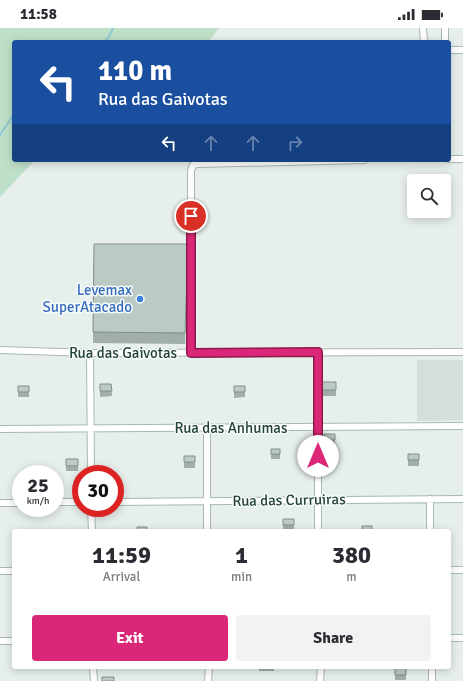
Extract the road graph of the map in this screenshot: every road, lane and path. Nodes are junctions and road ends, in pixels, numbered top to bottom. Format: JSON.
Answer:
{"nodes":[{"id":1,"x":423,"y":28,"type":"edge"},
{"id":2,"x":445,"y":28,"type":"edge"},
{"id":3,"x":424,"y":40,"type":"edge"},
{"id":4,"x":445,"y":40,"type":"edge"},
{"id":5,"x":451,"y":50,"type":"edge"},
{"id":6,"x":463,"y":50,"type":"edge"},
{"id":7,"x":451,"y":159,"type":"edge"},
{"id":8,"x":463,"y":159,"type":"edge"},
{"id":9,"x":222,"y":162,"type":"edge"},
{"id":10,"x":0,"y":350,"type":"edge"},
{"id":11,"x":318,"y":352,"type":"junction"},
{"id":12,"x":463,"y":352,"type":"edge"},
{"id":13,"x":90,"y":353,"type":"junction"},
{"id":14,"x":191,"y":353,"type":"junction"},
{"id":15,"x":463,"y":426,"type":"edge"},
{"id":16,"x":318,"y":427,"type":"junction"},
{"id":17,"x":207,"y":428,"type":"junction"},
{"id":18,"x":0,"y":429,"type":"edge"},
{"id":19,"x":91,"y":429,"type":"junction"},
{"id":20,"x":91,"y":465,"type":"edge"},
{"id":21,"x":430,"y":499,"type":"junction"},
{"id":22,"x":463,"y":499,"type":"edge"},
{"id":23,"x":318,"y":500,"type":"junction"},
{"id":24,"x":207,"y":501,"type":"junction"},
{"id":25,"x":124,"y":502,"type":"edge"},
{"id":26,"x":0,"y":503,"type":"edge"},
{"id":27,"x":12,"y":503,"type":"edge"},
{"id":28,"x":92,"y":517,"type":"edge"},
{"id":29,"x":92,"y":529,"type":"edge"},
{"id":30,"x":207,"y":529,"type":"edge"},
{"id":31,"x":318,"y":529,"type":"edge"},
{"id":32,"x":430,"y":529,"type":"edge"},
{"id":33,"x":451,"y":570,"type":"edge"},
{"id":34,"x":463,"y":570,"type":"edge"},
{"id":35,"x":0,"y":571,"type":"edge"},
{"id":36,"x":12,"y":571,"type":"edge"},
{"id":37,"x":451,"y":638,"type":"edge"},
{"id":38,"x":463,"y":638,"type":"edge"},
{"id":39,"x":0,"y":641,"type":"edge"},
{"id":40,"x":12,"y":641,"type":"edge"},
{"id":41,"x":93,"y":669,"type":"edge"},
{"id":42,"x":208,"y":669,"type":"edge"},
{"id":43,"x":320,"y":669,"type":"edge"},
{"id":44,"x":432,"y":669,"type":"edge"},
{"id":45,"x":94,"y":681,"type":"edge"},
{"id":46,"x":208,"y":681,"type":"edge"},
{"id":47,"x":320,"y":681,"type":"edge"},
{"id":48,"x":432,"y":681,"type":"edge"}],
"edges":[{"from":1,"to":3,"type":"street"},
{"from":2,"to":4,"type":"street"},
{"from":5,"to":6,"type":"street"},
{"from":7,"to":8,"type":"street"},
{"from":9,"to":14,"type":"street"},
{"from":10,"to":13,"type":"street","name":"Rua das Gaivotas"},
{"from":11,"to":12,"type":"street","name":"Rua das Gaivotas"},
{"from":11,"to":14,"type":"street","name":"Rua das Gaivotas"},
{"from":11,"to":16,"type":"street"},
{"from":13,"to":14,"type":"street","name":"Rua das Gaivotas"},
{"from":13,"to":19,"type":"street"},
{"from":15,"to":16,"type":"street","name":"Rua das Anhumas"},
{"from":16,"to":17,"type":"street","name":"Rua das Anhumas"},
{"from":16,"to":23,"type":"street"},
{"from":17,"to":19,"type":"street","name":"Rua das Anhumas"},
{"from":17,"to":24,"type":"street"},
{"from":18,"to":19,"type":"street","name":"Rua das Anhumas"},
{"from":19,"to":20,"type":"street"},
{"from":21,"to":22,"type":"street","name":"Rua das Curruiras"},
{"from":21,"to":23,"type":"street","name":"Rua das Curruiras"},
{"from":21,"to":32,"type":"street"},
{"from":23,"to":24,"type":"street","name":"Rua das Curruiras"},
{"from":23,"to":31,"type":"street"},
{"from":24,"to":25,"type":"street","name":"Rua das Curruiras"},
{"from":24,"to":30,"type":"street"},
{"from":26,"to":27,"type":"street"},
{"from":28,"to":29,"type":"street"},
{"from":33,"to":34,"type":"street"},
{"from":35,"to":36,"type":"street"},
{"from":37,"to":38,"type":"street"},
{"from":39,"to":40,"type":"street"},
{"from":41,"to":45,"type":"street"},
{"from":42,"to":46,"type":"street"},
{"from":43,"to":47,"type":"street"},
{"from":44,"to":48,"type":"street"}]}
